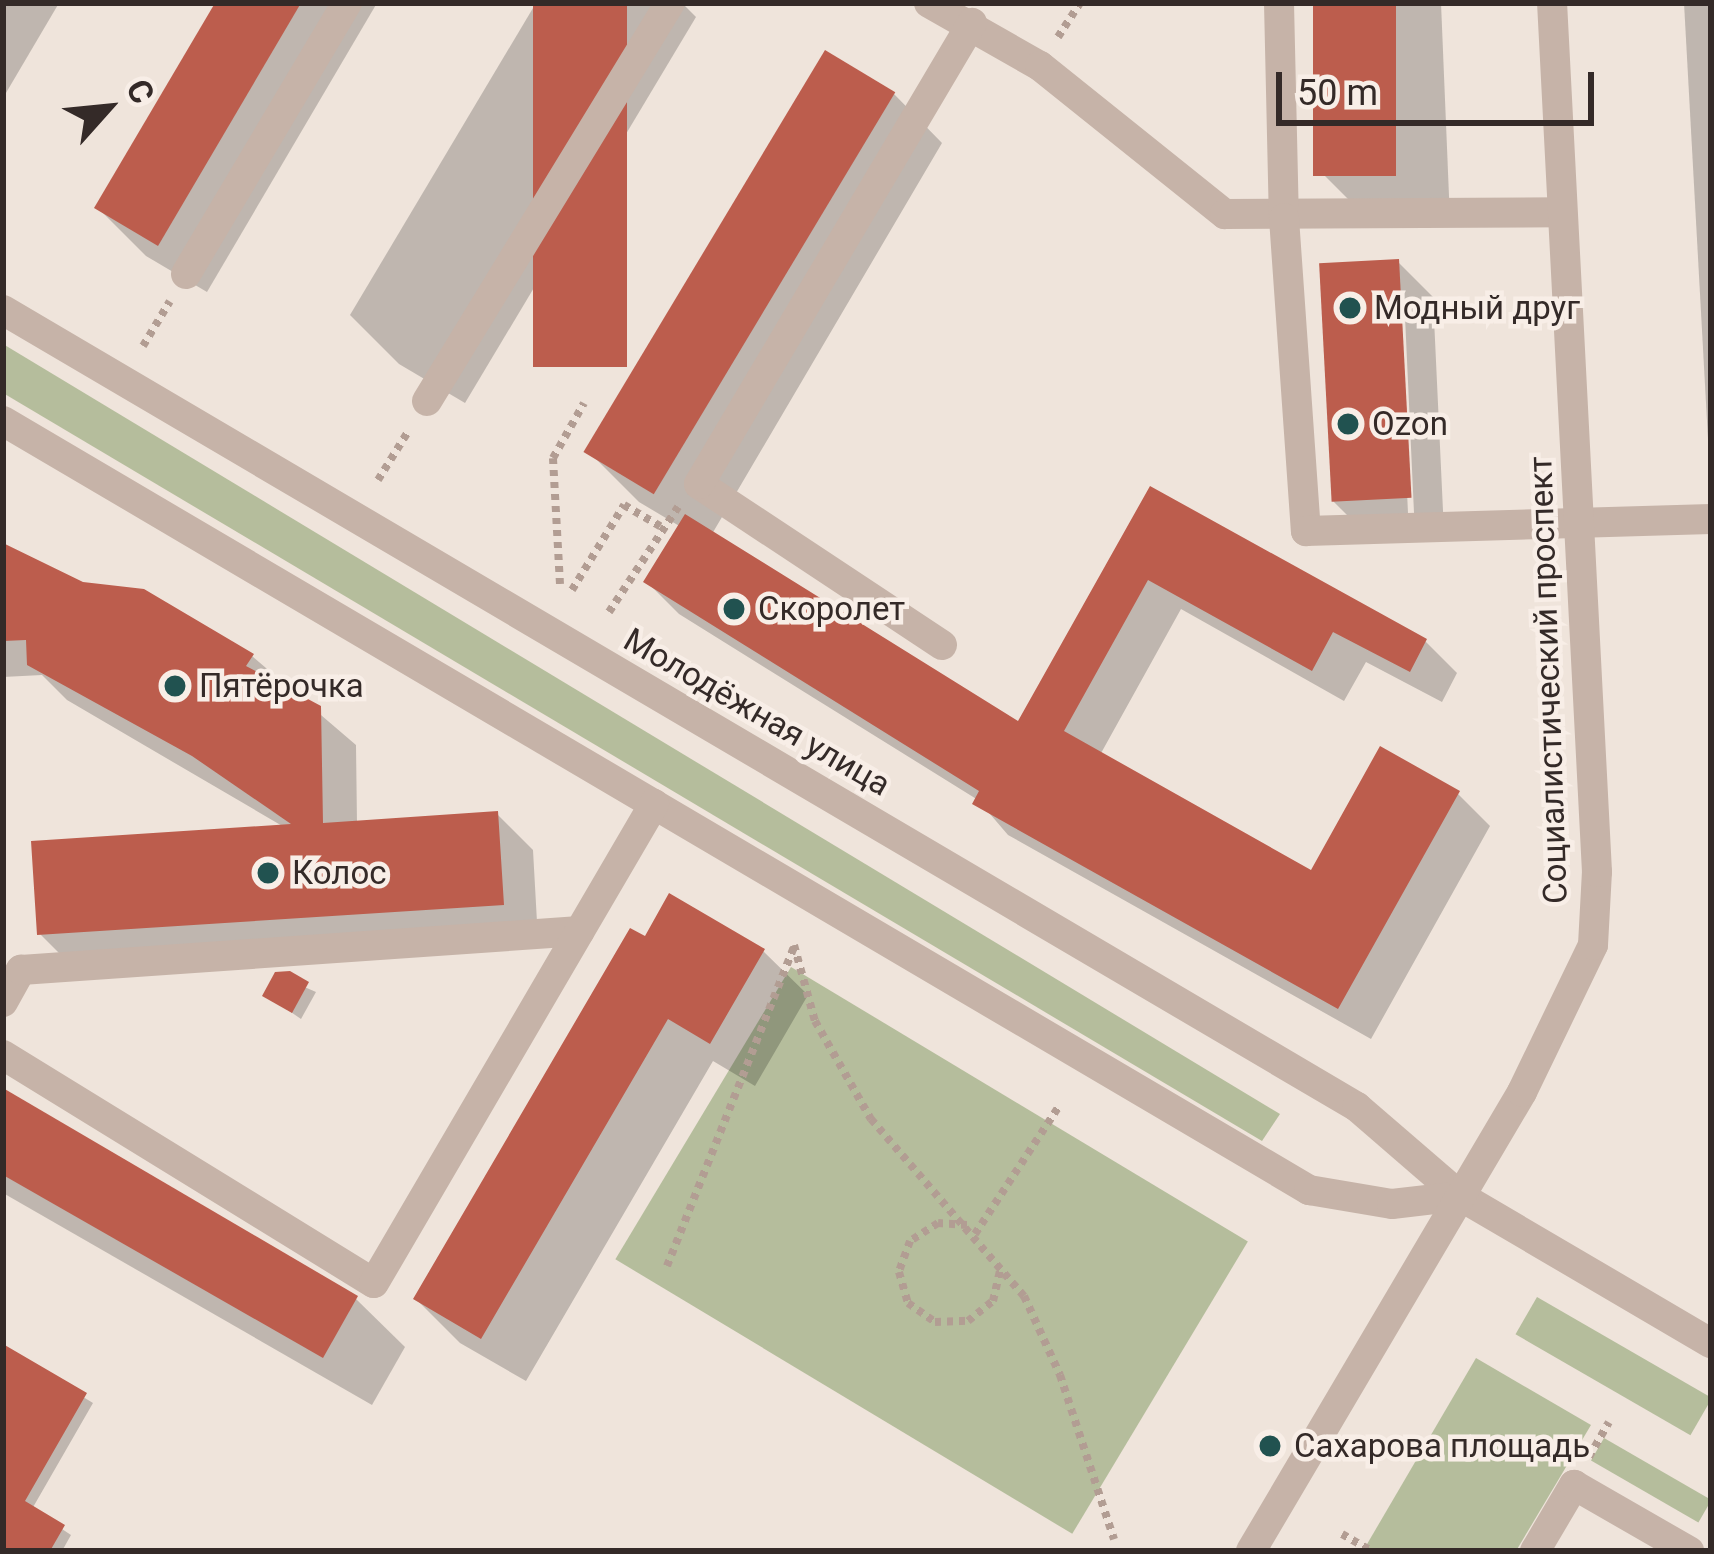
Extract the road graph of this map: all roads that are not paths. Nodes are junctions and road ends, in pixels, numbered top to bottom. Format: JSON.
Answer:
{"nodes":[{"id":1,"x":347,"y":3,"type":"edge"},
{"id":2,"x":670,"y":3,"type":"edge"},
{"id":3,"x":928,"y":3,"type":"edge"},
{"id":4,"x":1280,"y":3,"type":"edge"},
{"id":5,"x":1552,"y":3,"type":"edge"},
{"id":6,"x":973,"y":23,"type":"junction"},
{"id":7,"x":1562,"y":212,"type":"junction"},
{"id":8,"x":1284,"y":218,"type":"junction"},
{"id":9,"x":185,"y":274,"type":"dead end"},
{"id":10,"x":3,"y":310,"type":"edge"},
{"id":11,"x":427,"y":401,"type":"dead end"},
{"id":12,"x":3,"y":421,"type":"edge"},
{"id":13,"x":1711,"y":519,"type":"edge"},
{"id":14,"x":1578,"y":521,"type":"junction"},
{"id":15,"x":942,"y":644,"type":"dead end"},
{"id":16,"x":654,"y":805,"type":"junction"},
{"id":17,"x":580,"y":931,"type":"junction"},
{"id":18,"x":3,"y":1002,"type":"edge"},
{"id":19,"x":3,"y":1055,"type":"edge"},
{"id":20,"x":1460,"y":1196,"type":"junction"},
{"id":21,"x":1711,"y":1343,"type":"edge"},
{"id":22,"x":1251,"y":1551,"type":"edge"},
{"id":23,"x":1535,"y":1551,"type":"edge"},
{"id":24,"x":1689,"y":1551,"type":"edge"}],
"edges":[{"from":1,"to":9,"type":"street"},
{"from":2,"to":11,"type":"street"},
{"from":3,"to":6,"type":"street"},
{"from":4,"to":8,"type":"street"},
{"from":5,"to":7,"type":"street","name":"Социалистический проспект"},
{"from":6,"to":8,"type":"street"},
{"from":6,"to":15,"type":"street"},
{"from":7,"to":8,"type":"street"},
{"from":7,"to":14,"type":"street","name":"Социалистический проспект"},
{"from":8,"to":14,"type":"street"},
{"from":10,"to":20,"type":"street","name":"Молодёжная улица"},
{"from":12,"to":16,"type":"street"},
{"from":13,"to":14,"type":"street"},
{"from":14,"to":20,"type":"street","name":"Социалистический проспект"},
{"from":16,"to":17,"type":"street"},
{"from":16,"to":20,"type":"street"},
{"from":17,"to":18,"type":"street"},
{"from":17,"to":19,"type":"street"},
{"from":20,"to":21,"type":"street","name":"Молодёжная улица"},
{"from":20,"to":22,"type":"street","name":"Социалистический проспект"},
{"from":23,"to":24,"type":"street"}]}
